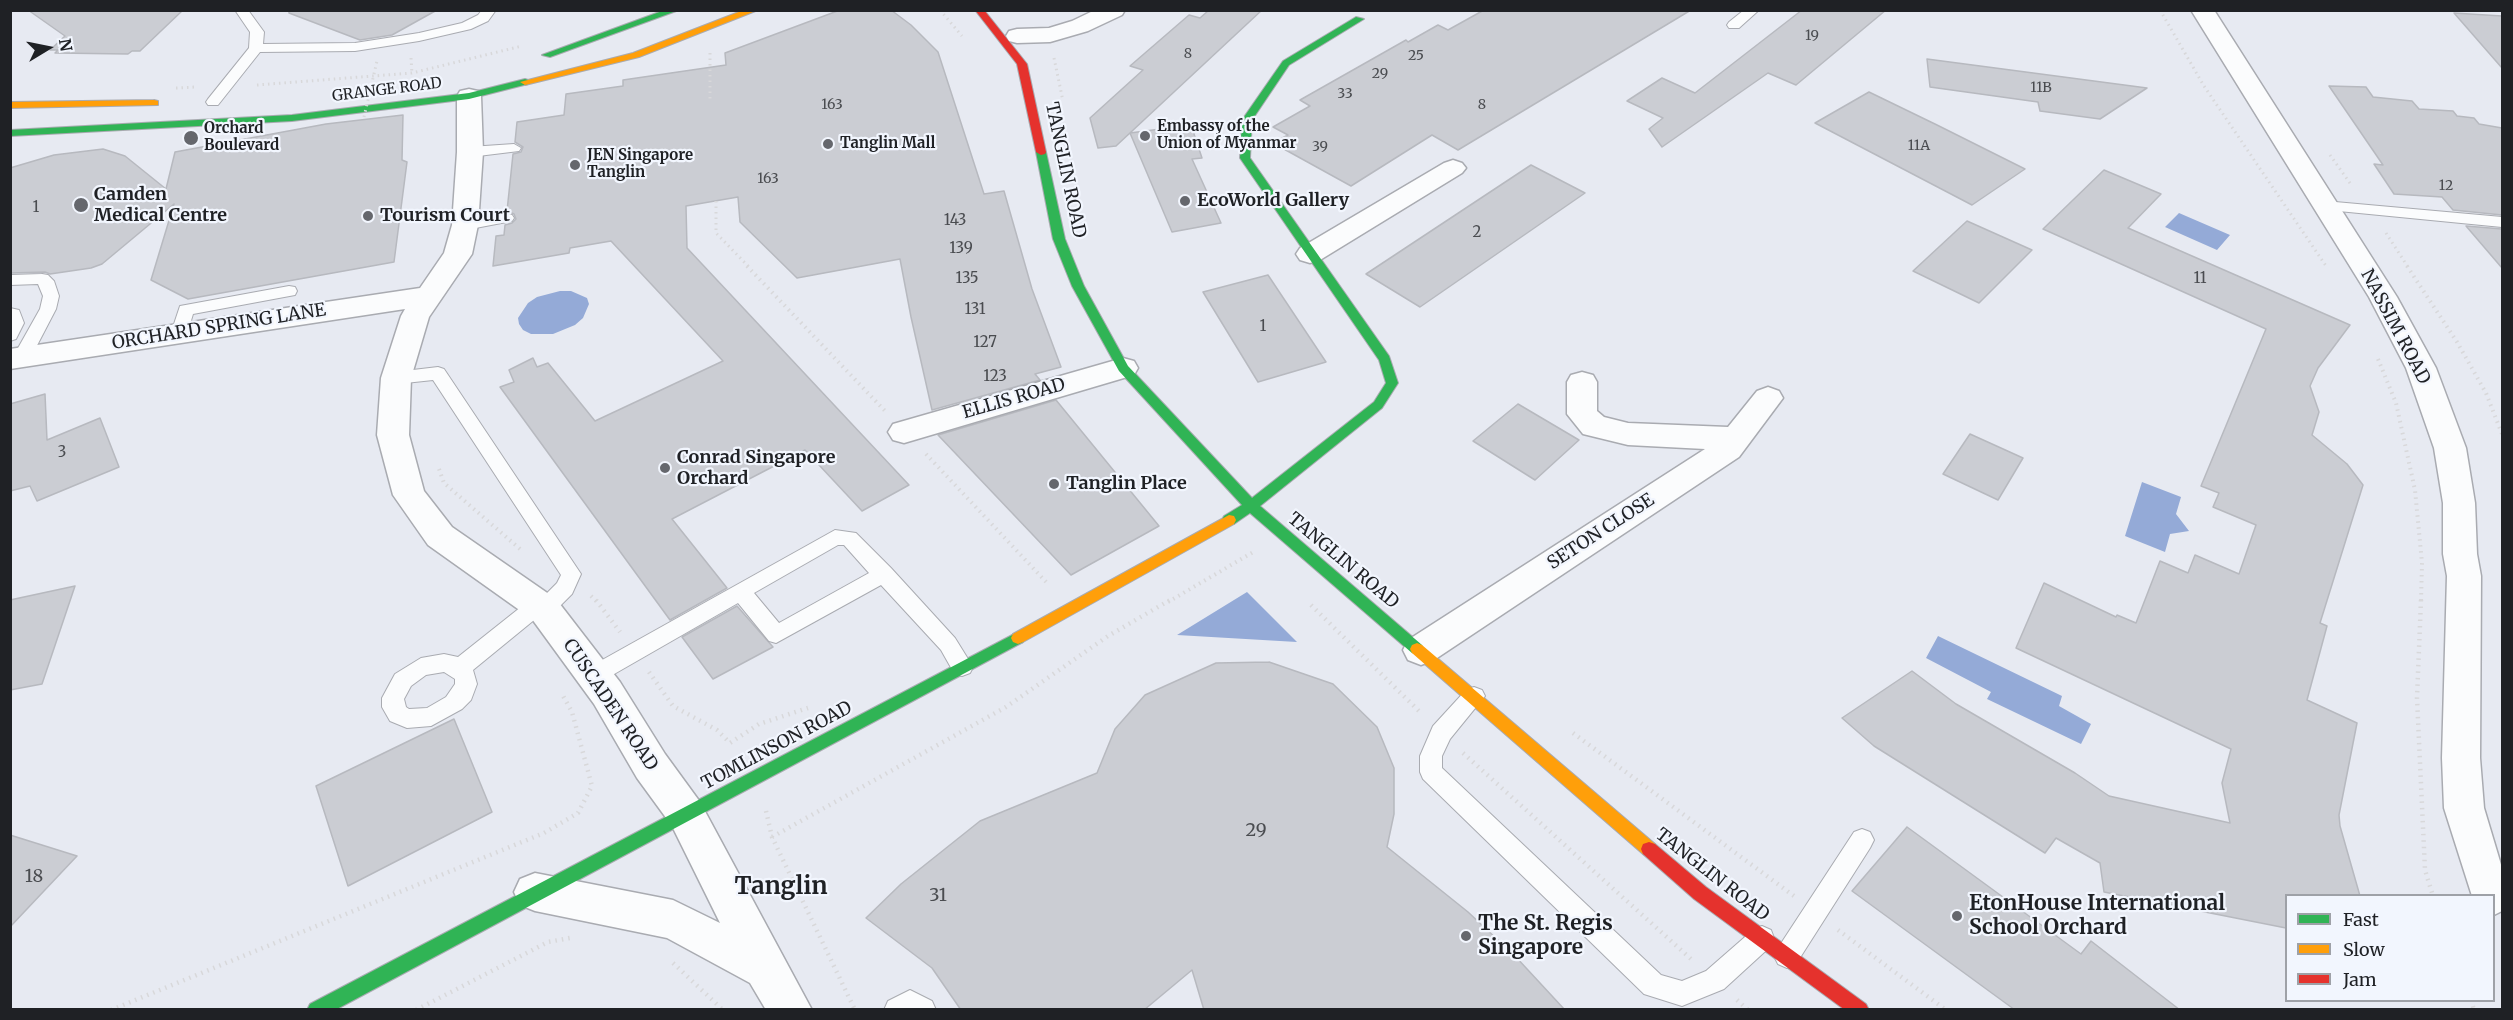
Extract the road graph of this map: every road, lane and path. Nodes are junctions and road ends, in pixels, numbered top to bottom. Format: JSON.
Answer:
{"nodes":[{"id":1,"x":242,"y":10,"type":"edge"},
{"id":2,"x":490,"y":10,"type":"edge"},
{"id":3,"x":675,"y":10,"type":"edge"},
{"id":4,"x":754,"y":10,"type":"edge"},
{"id":5,"x":979,"y":10,"type":"edge"},
{"id":6,"x":1114,"y":10,"type":"edge"},
{"id":7,"x":1754,"y":10,"type":"edge"},
{"id":8,"x":2160,"y":10,"type":"edge"},
{"id":9,"x":2202,"y":10,"type":"edge"},
{"id":10,"x":1359,"y":19,"type":"dead end"},
{"id":11,"x":1734,"y":25,"type":"dead end"},
{"id":12,"x":710,"y":28,"type":"junction"},
{"id":13,"x":1015,"y":32,"type":"joint"},
{"id":14,"x":1050,"y":35,"type":"junction"},
{"id":15,"x":256,"y":48,"type":"junction"},
{"id":16,"x":411,"y":55,"type":"dead end"},
{"id":17,"x":377,"y":61,"type":"dead end"},
{"id":18,"x":530,"y":61,"type":"dead end"},
{"id":19,"x":1022,"y":64,"type":"junction"},
{"id":20,"x":413,"y":80,"type":"dead end"},
{"id":21,"x":469,"y":96,"type":"junction"},
{"id":22,"x":235,"y":101,"type":"dead end"},
{"id":23,"x":710,"y":101,"type":"dead end"},
{"id":24,"x":207,"y":102,"type":"joint"},
{"id":25,"x":166,"y":103,"type":"dead end"},
{"id":26,"x":10,"y":105,"type":"edge"},
{"id":27,"x":38,"y":105,"type":"junction"},
{"id":28,"x":1064,"y":105,"type":"dead end"},
{"id":29,"x":364,"y":117,"type":"dead end"},
{"id":30,"x":10,"y":133,"type":"edge"},
{"id":31,"x":514,"y":148,"type":"dead end"},
{"id":32,"x":470,"y":152,"type":"junction"},
{"id":33,"x":1453,"y":168,"type":"dead end"},
{"id":34,"x":716,"y":201,"type":"dead end"},
{"id":35,"x":2324,"y":206,"type":"junction"},
{"id":36,"x":506,"y":218,"type":"dead end"},
{"id":37,"x":2502,"y":222,"type":"edge"},
{"id":38,"x":465,"y":225,"type":"junction"},
{"id":39,"x":1310,"y":254,"type":"junction"},
{"id":40,"x":2332,"y":274,"type":"dead end"},
{"id":41,"x":10,"y":280,"type":"edge"},
{"id":42,"x":289,"y":291,"type":"dead end"},
{"id":43,"x":428,"y":296,"type":"junction"},
{"id":44,"x":10,"y":313,"type":"edge"},
{"id":45,"x":180,"y":333,"type":"junction"},
{"id":46,"x":14,"y":350,"type":"edge"},
{"id":47,"x":2376,"y":352,"type":"dead end"},
{"id":48,"x":1123,"y":368,"type":"junction"},
{"id":49,"x":396,"y":378,"type":"junction"},
{"id":50,"x":1582,"y":382,"type":"dead end"},
{"id":51,"x":1768,"y":398,"type":"dead end"},
{"id":52,"x":904,"y":432,"type":"junction"},
{"id":53,"x":1736,"y":439,"type":"junction"},
{"id":54,"x":1251,"y":506,"type":"junction"},
{"id":55,"x":1255,"y":550,"type":"dead end"},
{"id":56,"x":884,"y":574,"type":"junction"},
{"id":57,"x":1054,"y":590,"type":"dead end"},
{"id":58,"x":740,"y":591,"type":"junction"},
{"id":59,"x":541,"y":607,"type":"junction"},
{"id":60,"x":1421,"y":650,"type":"junction"},
{"id":61,"x":962,"y":667,"type":"junction"},
{"id":62,"x":460,"y":668,"type":"dead end"},
{"id":63,"x":594,"y":675,"type":"junction"},
{"id":64,"x":561,"y":692,"type":"dead end"},
{"id":65,"x":1474,"y":696,"type":"junction"},
{"id":66,"x":1567,"y":728,"type":"dead end"},
{"id":67,"x":766,"y":810,"type":"dead end"},
{"id":68,"x":686,"y":814,"type":"junction"},
{"id":69,"x":772,"y":837,"type":"junction"},
{"id":70,"x":1862,"y":840,"type":"dead end"},
{"id":71,"x":535,"y":892,"type":"junction"},
{"id":72,"x":2432,"y":894,"type":"edge"},
{"id":73,"x":2492,"y":894,"type":"edge"},
{"id":74,"x":2495,"y":902,"type":"edge"},
{"id":75,"x":1815,"y":912,"type":"junction"},
{"id":76,"x":2502,"y":921,"type":"edge"},
{"id":77,"x":576,"y":936,"type":"dead end"},
{"id":78,"x":1762,"y":938,"type":"junction"},
{"id":79,"x":1787,"y":956,"type":"junction"},
{"id":80,"x":667,"y":958,"type":"dead end"},
{"id":81,"x":780,"y":998,"type":"edge"},
{"id":82,"x":111,"y":1010,"type":"edge"},
{"id":83,"x":316,"y":1010,"type":"edge"},
{"id":84,"x":416,"y":1010,"type":"edge"},
{"id":85,"x":723,"y":1010,"type":"edge"},
{"id":86,"x":855,"y":1010,"type":"edge"},
{"id":87,"x":897,"y":1010,"type":"edge"},
{"id":88,"x":923,"y":1010,"type":"edge"},
{"id":89,"x":1860,"y":1010,"type":"edge"},
{"id":90,"x":1946,"y":1010,"type":"edge"}],
"edges":[{"from":1,"to":15,"type":"lane"},
{"from":2,"to":15,"type":"lane"},
{"from":3,"to":18,"type":"main road"},
{"from":4,"to":12,"type":"main road","name":"GRANGE ROAD"},
{"from":5,"to":19,"type":"main road","name":"TANGLIN ROAD"},
{"from":6,"to":14,"type":"street"},
{"from":7,"to":11,"type":"lane"},
{"from":8,"to":40,"type":"path"},
{"from":9,"to":35,"type":"street","name":"NASSIM ROAD"},
{"from":10,"to":39,"type":"main road","name":"TOMLINSON ROAD"},
{"from":12,"to":21,"type":"main road","name":"GRANGE ROAD"},
{"from":12,"to":23,"type":"path"},
{"from":13,"to":14,"type":"street"},
{"from":13,"to":19,"type":"main road"},
{"from":14,"to":28,"type":"path"},
{"from":15,"to":24,"type":"lane"},
{"from":16,"to":20,"type":"path"},
{"from":17,"to":29,"type":"path","bridge":true},
{"from":19,"to":48,"type":"main road","name":"TANGLIN ROAD"},
{"from":21,"to":30,"type":"main road","name":"GRANGE ROAD"},
{"from":21,"to":32,"type":"street","name":"CUSCADEN ROAD"},
{"from":22,"to":24,"type":"main road"},
{"from":25,"to":27,"type":"main road"},
{"from":26,"to":27,"type":"main road"},
{"from":27,"to":30,"type":"main road"},
{"from":31,"to":32,"type":"lane"},
{"from":32,"to":38,"type":"street","name":"CUSCADEN ROAD"},
{"from":33,"to":39,"type":"street"},
{"from":34,"to":52,"type":"path"},
{"from":35,"to":37,"type":"lane"},
{"from":35,"to":73,"type":"street","name":"NASSIM ROAD"},
{"from":36,"to":38,"type":"lane"},
{"from":38,"to":43,"type":"street","name":"CUSCADEN ROAD"},
{"from":39,"to":54,"type":"main road","name":"TOMLINSON ROAD"},
{"from":41,"to":46,"type":"lane"},
{"from":42,"to":45,"type":"lane"},
{"from":43,"to":45,"type":"street","name":"ORCHARD SPRING LANE"},
{"from":43,"to":49,"type":"street","name":"CUSCADEN ROAD"},
{"from":44,"to":46,"type":"lane"},
{"from":45,"to":46,"type":"street","name":"ORCHARD SPRING LANE"},
{"from":47,"to":72,"type":"path"},
{"from":48,"to":52,"type":"street","name":"ELLIS ROAD"},
{"from":48,"to":54,"type":"main road","name":"TANGLIN ROAD"},
{"from":49,"to":59,"type":"street","name":"CUSCADEN ROAD"},
{"from":49,"to":59,"type":"lane"},
{"from":50,"to":53,"type":"street"},
{"from":51,"to":53,"type":"street","name":"SETON CLOSE"},
{"from":52,"to":57,"type":"path"},
{"from":53,"to":60,"type":"street","name":"SETON CLOSE"},
{"from":54,"to":60,"type":"main road","name":"TANGLIN ROAD"},
{"from":54,"to":61,"type":"main road","name":"TOMLINSON ROAD"},
{"from":55,"to":69,"type":"path"},
{"from":56,"to":58,"type":"lane"},
{"from":56,"to":58,"type":"lane"},
{"from":56,"to":61,"type":"lane"},
{"from":58,"to":63,"type":"lane"},
{"from":59,"to":62,"type":"lane"},
{"from":59,"to":63,"type":"street","name":"CUSCADEN ROAD"},
{"from":60,"to":65,"type":"main road","name":"TANGLIN ROAD"},
{"from":61,"to":68,"type":"main road","name":"TOMLINSON ROAD"},
{"from":63,"to":68,"type":"street","name":"CUSCADEN ROAD"},
{"from":64,"to":82,"type":"path"},
{"from":65,"to":78,"type":"main road","name":"TANGLIN ROAD"},
{"from":65,"to":78,"type":"lane"},
{"from":66,"to":75,"type":"path"},
{"from":67,"to":69,"type":"path"},
{"from":68,"to":71,"type":"main road","name":"TOMLINSON ROAD"},
{"from":68,"to":81,"type":"street","name":"CUSCADEN ROAD"},
{"from":69,"to":86,"type":"path"},
{"from":70,"to":75,"type":"lane"},
{"from":71,"to":81,"type":"street"},
{"from":71,"to":83,"type":"main road","name":"TOMLINSON ROAD"},
{"from":74,"to":76,"type":"street","name":"NASSIM ROAD"},
{"from":75,"to":79,"type":"lane"},
{"from":75,"to":90,"type":"path"},
{"from":77,"to":84,"type":"path"},
{"from":78,"to":79,"type":"main road","name":"TANGLIN ROAD"},
{"from":79,"to":89,"type":"main road","name":"TANGLIN ROAD"},
{"from":80,"to":85,"type":"path"},
{"from":87,"to":88,"type":"lane"}]}
